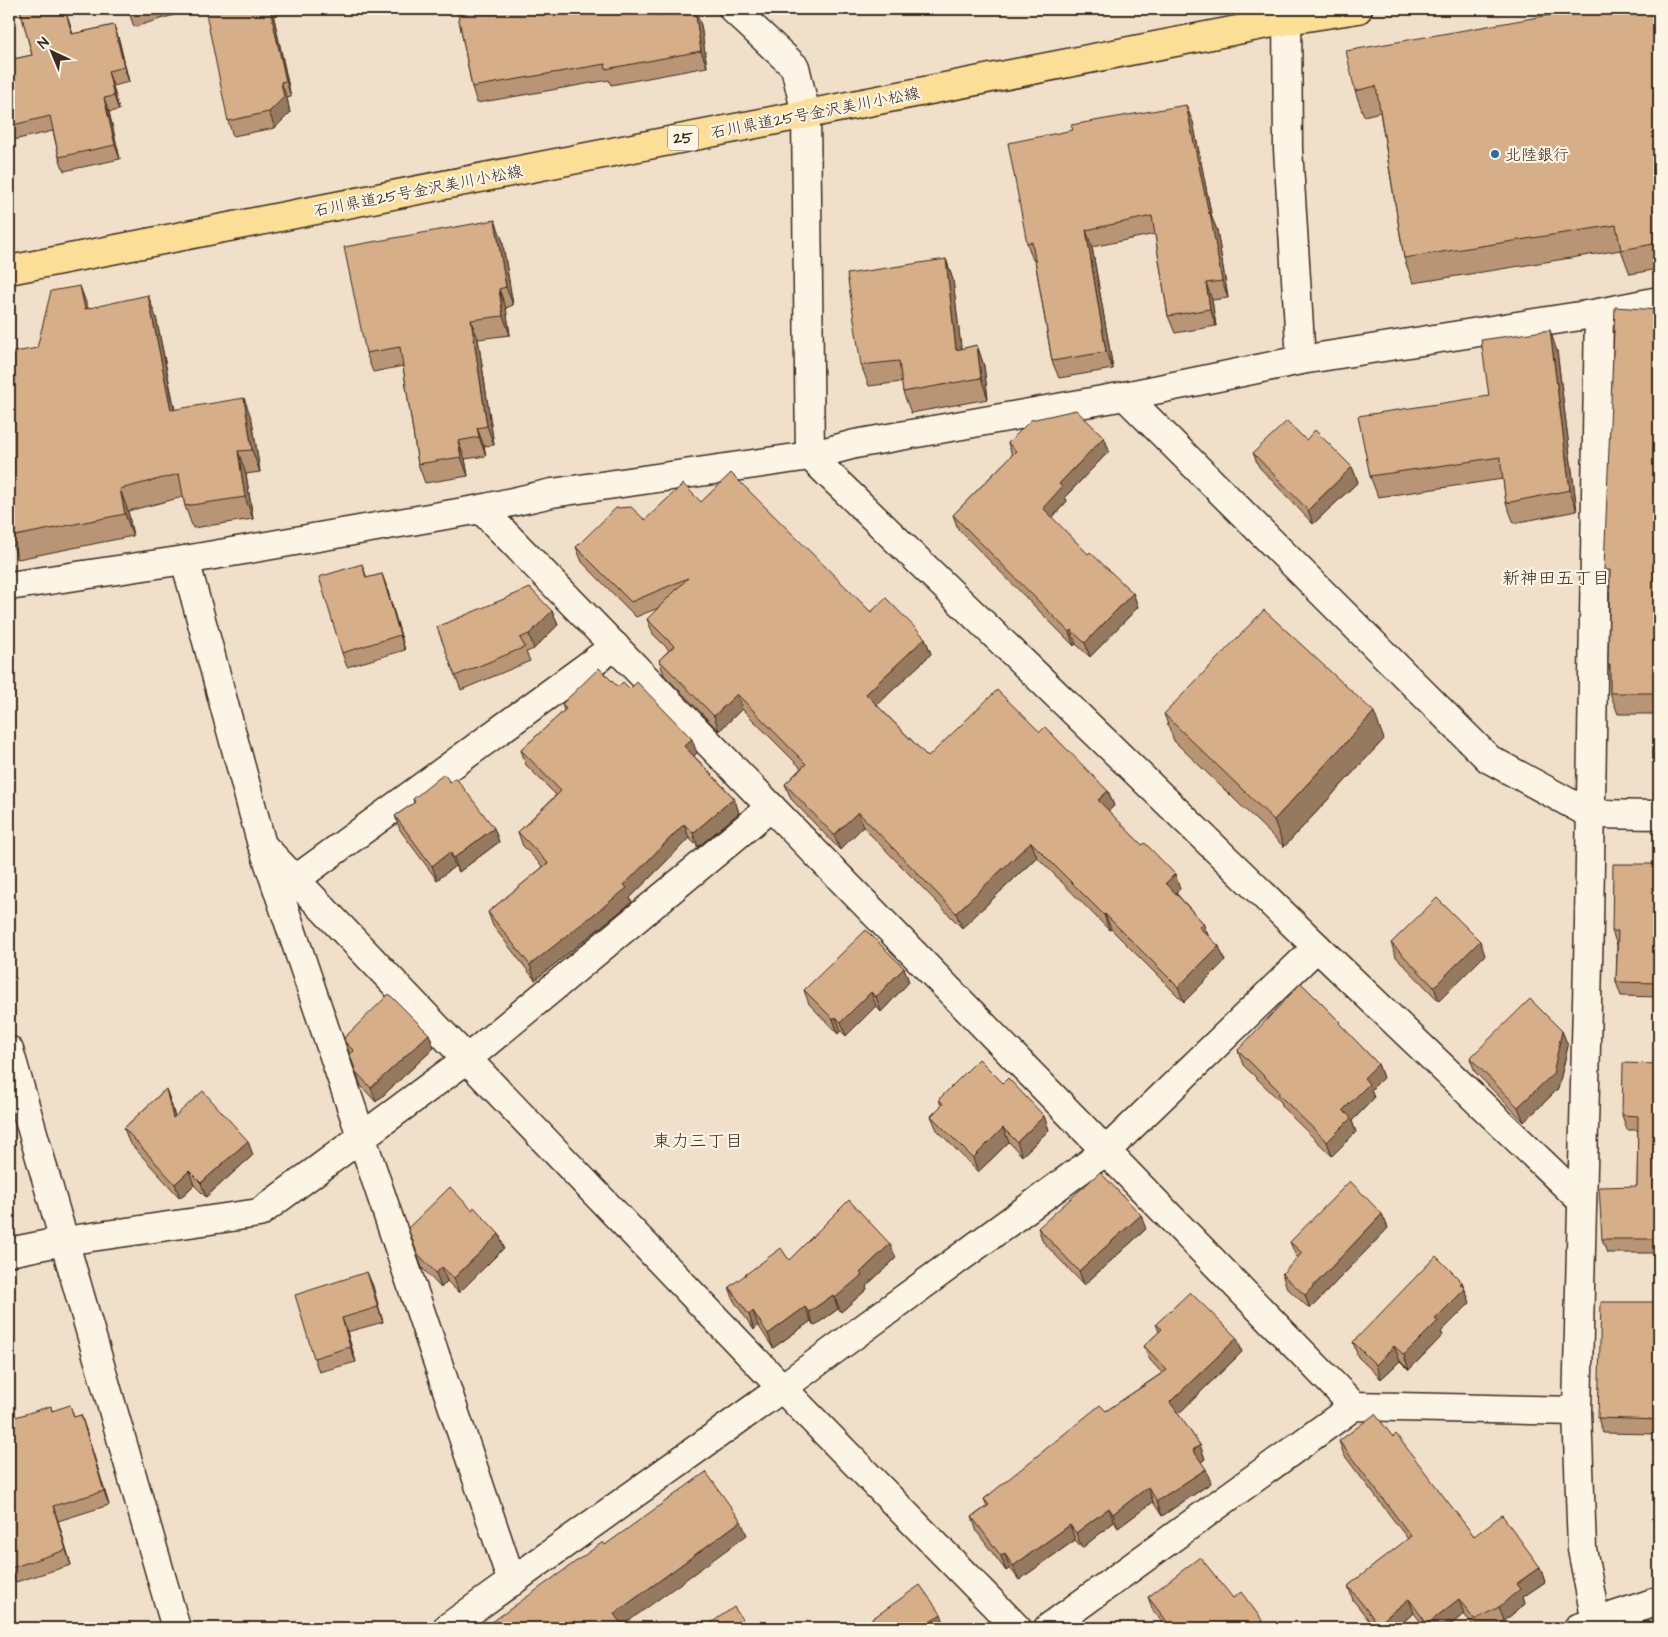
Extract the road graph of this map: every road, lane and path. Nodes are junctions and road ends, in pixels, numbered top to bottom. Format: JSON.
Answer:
{"nodes":[{"id":1,"x":732,"y":9,"type":"edge"},
{"id":2,"x":1358,"y":9,"type":"edge"},
{"id":3,"x":1287,"y":14,"type":"edge"},
{"id":4,"x":806,"y":114,"type":"junction"},
{"id":5,"x":9,"y":270,"type":"edge"},
{"id":6,"x":1659,"y":301,"type":"edge"},
{"id":7,"x":1599,"y":312,"type":"junction"},
{"id":8,"x":1301,"y":360,"type":"junction"},
{"id":9,"x":1124,"y":396,"type":"junction"},
{"id":10,"x":810,"y":456,"type":"junction"},
{"id":11,"x":481,"y":509,"type":"junction"},
{"id":12,"x":185,"y":560,"type":"junction"},
{"id":13,"x":9,"y":586,"type":"edge"},
{"id":14,"x":615,"y":646,"type":"junction"},
{"id":15,"x":771,"y":807,"type":"junction"},
{"id":16,"x":1590,"y":814,"type":"junction"},
{"id":17,"x":1659,"y":815,"type":"edge"},
{"id":18,"x":262,"y":845,"type":"junction"},
{"id":19,"x":296,"y":879,"type":"junction"},
{"id":20,"x":1317,"y":947,"type":"junction"},
{"id":21,"x":9,"y":1050,"type":"edge"},
{"id":22,"x":468,"y":1060,"type":"junction"},
{"id":23,"x":361,"y":1138,"type":"junction"},
{"id":24,"x":1106,"y":1151,"type":"junction"},
{"id":25,"x":1582,"y":1201,"type":"junction"},
{"id":26,"x":64,"y":1241,"type":"junction"},
{"id":27,"x":9,"y":1252,"type":"edge"},
{"id":28,"x":782,"y":1388,"type":"junction"},
{"id":29,"x":1354,"y":1406,"type":"junction"},
{"id":30,"x":1577,"y":1411,"type":"junction"},
{"id":31,"x":512,"y":1582,"type":"junction"},
{"id":32,"x":1659,"y":1600,"type":"edge"},
{"id":33,"x":1587,"y":1625,"type":"edge"},
{"id":34,"x":176,"y":1628,"type":"edge"},
{"id":35,"x":448,"y":1628,"type":"edge"},
{"id":36,"x":1016,"y":1628,"type":"edge"},
{"id":37,"x":1048,"y":1628,"type":"edge"}],
"edges":[{"from":1,"to":4,"type":"street"},
{"from":2,"to":3,"type":"main road","name":"石川県道25号金沢美川小松線","number":"25"},
{"from":3,"to":4,"type":"main road","name":"石川県道25号金沢美川小松線","number":"25"},
{"from":3,"to":8,"type":"street"},
{"from":4,"to":5,"type":"main road","name":"石川県道25号金沢美川小松線","number":"25"},
{"from":4,"to":10,"type":"street"},
{"from":6,"to":7,"type":"street"},
{"from":7,"to":8,"type":"street"},
{"from":7,"to":16,"type":"street"},
{"from":8,"to":9,"type":"street"},
{"from":9,"to":10,"type":"street"},
{"from":9,"to":16,"type":"street"},
{"from":10,"to":11,"type":"street"},
{"from":10,"to":20,"type":"street"},
{"from":11,"to":12,"type":"street"},
{"from":11,"to":14,"type":"street"},
{"from":12,"to":13,"type":"street"},
{"from":12,"to":18,"type":"street"},
{"from":14,"to":15,"type":"street"},
{"from":14,"to":19,"type":"street"},
{"from":15,"to":22,"type":"street"},
{"from":15,"to":24,"type":"street"},
{"from":16,"to":17,"type":"street"},
{"from":16,"to":25,"type":"street"},
{"from":18,"to":19,"type":"street"},
{"from":18,"to":23,"type":"street"},
{"from":19,"to":22,"type":"street"},
{"from":20,"to":24,"type":"street"},
{"from":20,"to":25,"type":"street"},
{"from":21,"to":26,"type":"street"},
{"from":22,"to":23,"type":"street"},
{"from":22,"to":28,"type":"street"},
{"from":23,"to":26,"type":"street"},
{"from":23,"to":31,"type":"street"},
{"from":24,"to":28,"type":"street"},
{"from":24,"to":29,"type":"street"},
{"from":25,"to":30,"type":"street"},
{"from":26,"to":27,"type":"street"},
{"from":26,"to":34,"type":"street"},
{"from":28,"to":31,"type":"street"},
{"from":28,"to":36,"type":"street"},
{"from":29,"to":30,"type":"street"},
{"from":29,"to":37,"type":"street"},
{"from":30,"to":33,"type":"street"},
{"from":31,"to":35,"type":"street"},
{"from":32,"to":33,"type":"street"}]}
